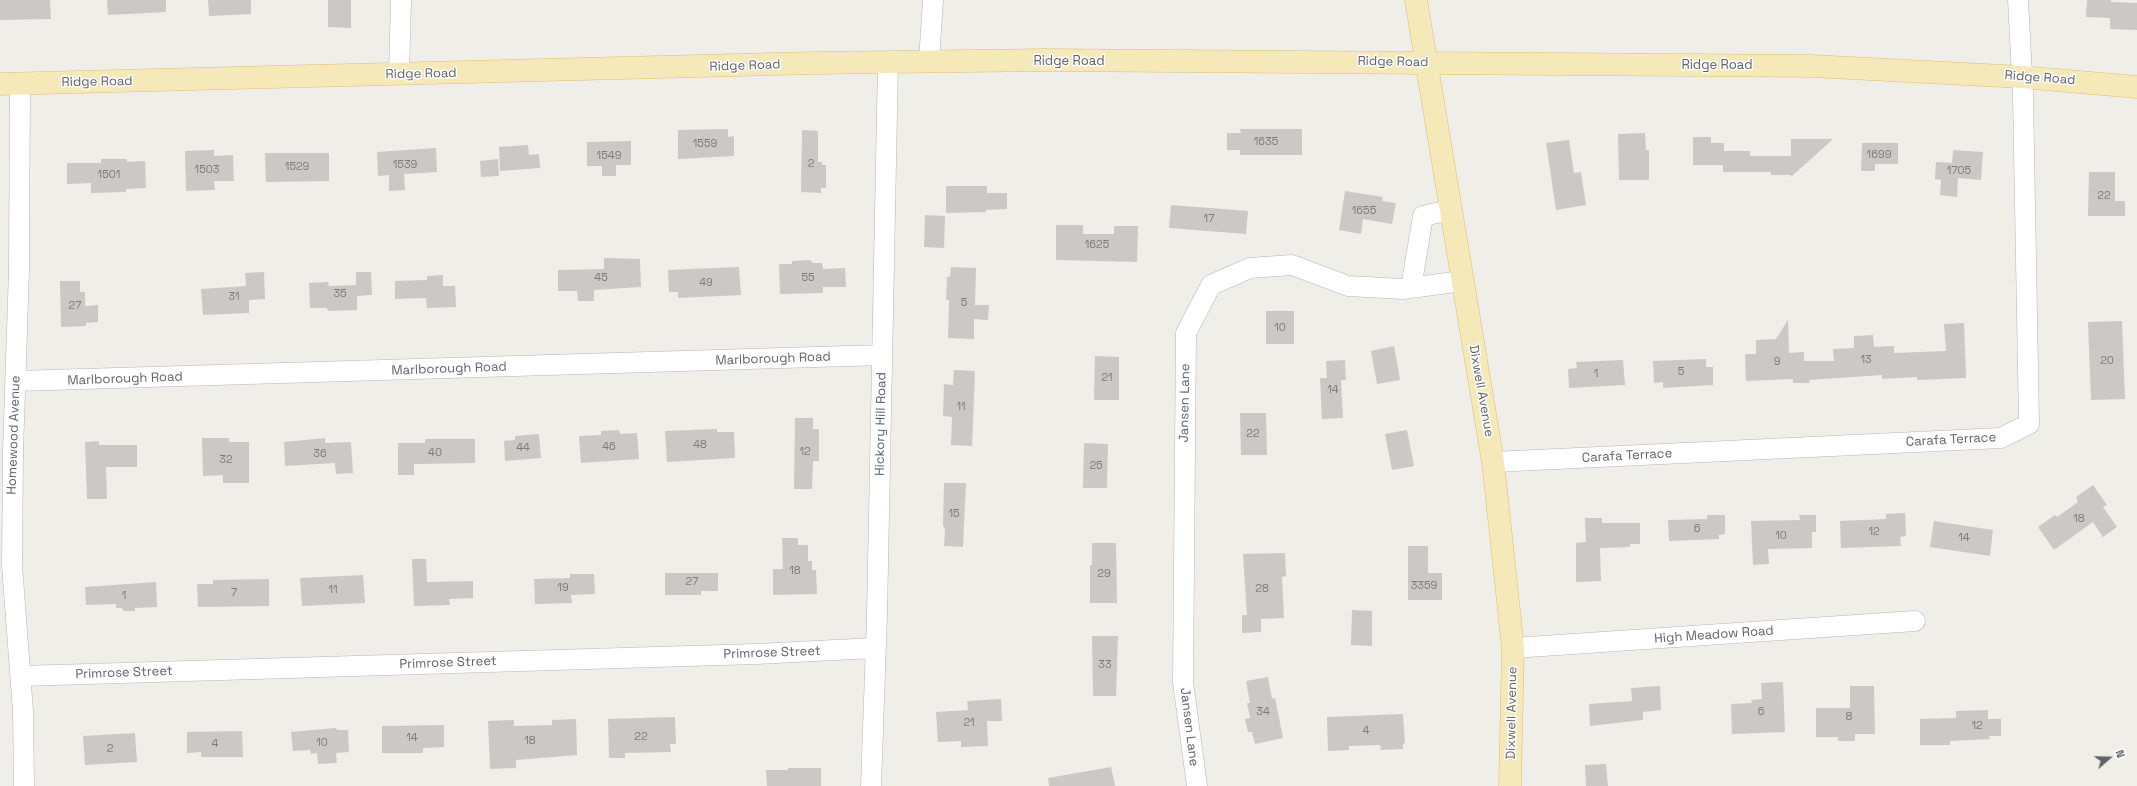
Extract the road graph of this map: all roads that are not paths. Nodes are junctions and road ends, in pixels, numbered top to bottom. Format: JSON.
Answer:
{"nodes":[{"id":1,"x":401,"y":0,"type":"edge"},
{"id":2,"x":933,"y":0,"type":"edge"},
{"id":3,"x":1416,"y":0,"type":"edge"},
{"id":4,"x":2018,"y":0,"type":"edge"},
{"id":5,"x":929,"y":61,"type":"junction"},
{"id":6,"x":888,"y":62,"type":"junction"},
{"id":7,"x":1426,"y":63,"type":"junction"},
{"id":8,"x":399,"y":74,"type":"junction"},
{"id":9,"x":2022,"y":77,"type":"junction"},
{"id":10,"x":10,"y":84,"type":"edge"},
{"id":11,"x":2137,"y":87,"type":"edge"},
{"id":12,"x":1450,"y":210,"type":"junction"},
{"id":13,"x":1462,"y":281,"type":"junction"},
{"id":14,"x":1411,"y":288,"type":"junction"},
{"id":15,"x":882,"y":355,"type":"junction"},
{"id":16,"x":16,"y":382,"type":"junction"},
{"id":17,"x":7,"y":413,"type":"edge"},
{"id":18,"x":1493,"y":462,"type":"junction"},
{"id":19,"x":6,"y":565,"type":"edge"},
{"id":20,"x":1914,"y":621,"type":"dead end"},
{"id":21,"x":875,"y":648,"type":"junction"},
{"id":22,"x":1513,"y":648,"type":"junction"},
{"id":23,"x":21,"y":676,"type":"junction"},
{"id":24,"x":24,"y":786,"type":"edge"},
{"id":25,"x":871,"y":786,"type":"edge"},
{"id":26,"x":1197,"y":786,"type":"edge"},
{"id":27,"x":1510,"y":786,"type":"edge"}],
"edges":[{"from":1,"to":8,"type":"street"},
{"from":2,"to":5,"type":"street"},
{"from":3,"to":7,"type":"main road","name":"Dixwell Avenue"},
{"from":4,"to":9,"type":"street","name":"Carafa Terrace"},
{"from":5,"to":6,"type":"main road","name":"Ridge Road"},
{"from":5,"to":7,"type":"main road","name":"Ridge Road"},
{"from":6,"to":8,"type":"main road","name":"Ridge Road"},
{"from":6,"to":15,"type":"street","name":"Hickory Hill Road"},
{"from":7,"to":9,"type":"main road","name":"Ridge Road"},
{"from":7,"to":12,"type":"main road","name":"Dixwell Avenue"},
{"from":8,"to":10,"type":"main road","name":"Ridge Road"},
{"from":9,"to":11,"type":"main road","name":"Ridge Road"},
{"from":9,"to":18,"type":"street","name":"Carafa Terrace"},
{"from":10,"to":16,"type":"street","name":"Homewood Avenue"},
{"from":12,"to":13,"type":"main road","name":"Dixwell Avenue"},
{"from":12,"to":14,"type":"street"},
{"from":13,"to":14,"type":"street","name":"Jansen Lane"},
{"from":13,"to":18,"type":"main road","name":"Dixwell Avenue"},
{"from":14,"to":26,"type":"street","name":"Jansen Lane"},
{"from":15,"to":16,"type":"street","name":"Marlborough Road"},
{"from":15,"to":21,"type":"street","name":"Hickory Hill Road"},
{"from":16,"to":17,"type":"street","name":"Homewood Avenue"},
{"from":17,"to":19,"type":"street","name":"Homewood Avenue"},
{"from":18,"to":22,"type":"main road","name":"Dixwell Avenue"},
{"from":19,"to":23,"type":"street","name":"Homewood Avenue"},
{"from":20,"to":22,"type":"street","name":"High Meadow Road"},
{"from":21,"to":23,"type":"street","name":"Primrose Street"},
{"from":21,"to":25,"type":"street","name":"Hickory Hill Road"},
{"from":22,"to":27,"type":"main road","name":"Dixwell Avenue"},
{"from":23,"to":24,"type":"street","name":"Homewood Avenue"}]}
